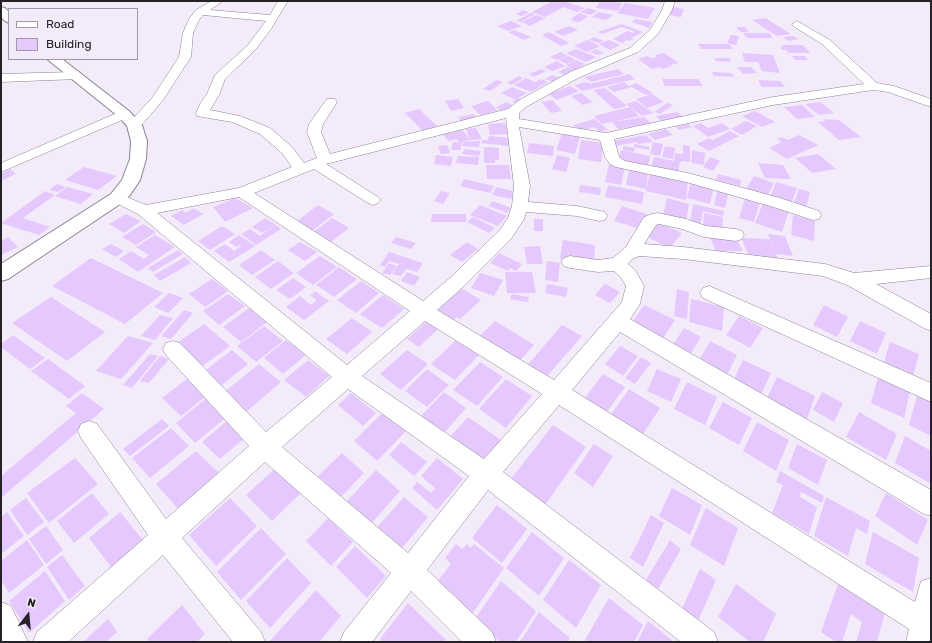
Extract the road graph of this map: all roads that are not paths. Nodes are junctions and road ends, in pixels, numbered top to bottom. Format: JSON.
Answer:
{"nodes":[{"id":1,"x":218,"y":1,"type":"edge"},
{"id":2,"x":283,"y":1,"type":"edge"},
{"id":3,"x":670,"y":1,"type":"edge"},
{"id":4,"x":1,"y":10,"type":"edge"},
{"id":5,"x":200,"y":12,"type":"junction"},
{"id":6,"x":8,"y":18,"type":"edge"},
{"id":7,"x":271,"y":18,"type":"junction"},
{"id":8,"x":797,"y":24,"type":"dead end"},
{"id":9,"x":55,"y":60,"type":"edge"},
{"id":10,"x":74,"y":76,"type":"junction"},
{"id":11,"x":1,"y":78,"type":"edge"},
{"id":12,"x":873,"y":86,"type":"junction"},
{"id":13,"x":331,"y":102,"type":"dead end"},
{"id":14,"x":931,"y":103,"type":"edge"},
{"id":15,"x":513,"y":117,"type":"junction"},
{"id":16,"x":129,"y":120,"type":"junction"},
{"id":17,"x":606,"y":137,"type":"junction"},
{"id":18,"x":320,"y":162,"type":"junction"},
{"id":19,"x":1,"y":168,"type":"edge"},
{"id":20,"x":300,"y":168,"type":"junction"},
{"id":21,"x":242,"y":192,"type":"junction"},
{"id":22,"x":117,"y":198,"type":"junction"},
{"id":23,"x":373,"y":200,"type":"dead end"},
{"id":24,"x":520,"y":206,"type":"junction"},
{"id":25,"x":144,"y":210,"type":"junction"},
{"id":26,"x":813,"y":215,"type":"dead end"},
{"id":27,"x":599,"y":216,"type":"dead end"},
{"id":28,"x":736,"y":235,"type":"dead end"},
{"id":29,"x":632,"y":251,"type":"junction"},
{"id":30,"x":570,"y":262,"type":"dead end"},
{"id":31,"x":618,"y":264,"type":"junction"},
{"id":32,"x":931,"y":272,"type":"edge"},
{"id":33,"x":1,"y":274,"type":"edge"},
{"id":34,"x":853,"y":280,"type":"junction"},
{"id":35,"x":709,"y":293,"type":"dead end"},
{"id":36,"x":424,"y":311,"type":"junction"},
{"id":37,"x":618,"y":321,"type":"junction"},
{"id":38,"x":931,"y":323,"type":"edge"},
{"id":39,"x":173,"y":349,"type":"dead end"},
{"id":40,"x":347,"y":377,"type":"junction"},
{"id":41,"x":557,"y":392,"type":"junction"},
{"id":42,"x":931,"y":393,"type":"edge"},
{"id":43,"x":89,"y":431,"type":"dead end"},
{"id":44,"x":265,"y":448,"type":"junction"},
{"id":45,"x":486,"y":474,"type":"junction"},
{"id":46,"x":931,"y":504,"type":"edge"},
{"id":47,"x":164,"y":538,"type":"junction"},
{"id":48,"x":410,"y":572,"type":"junction"},
{"id":49,"x":931,"y":591,"type":"edge"},
{"id":50,"x":1,"y":616,"type":"edge"},
{"id":51,"x":922,"y":632,"type":"edge"},
{"id":52,"x":14,"y":642,"type":"edge"},
{"id":53,"x":47,"y":642,"type":"edge"},
{"id":54,"x":251,"y":642,"type":"edge"},
{"id":55,"x":354,"y":642,"type":"edge"},
{"id":56,"x":482,"y":642,"type":"edge"},
{"id":57,"x":704,"y":642,"type":"edge"}],
"edges":[{"from":1,"to":5,"type":"street"},
{"from":2,"to":7,"type":"street"},
{"from":3,"to":15,"type":"street"},
{"from":4,"to":6,"type":"main road"},
{"from":5,"to":7,"type":"street"},
{"from":5,"to":16,"type":"street"},
{"from":7,"to":20,"type":"street"},
{"from":8,"to":12,"type":"street"},
{"from":9,"to":10,"type":"main road"},
{"from":10,"to":11,"type":"street"},
{"from":10,"to":16,"type":"main road"},
{"from":12,"to":14,"type":"street"},
{"from":12,"to":17,"type":"street"},
{"from":13,"to":18,"type":"street"},
{"from":15,"to":17,"type":"street"},
{"from":15,"to":18,"type":"street"},
{"from":15,"to":24,"type":"street"},
{"from":16,"to":19,"type":"street"},
{"from":16,"to":22,"type":"main road"},
{"from":17,"to":26,"type":"street"},
{"from":18,"to":20,"type":"street"},
{"from":18,"to":23,"type":"street"},
{"from":20,"to":21,"type":"street"},
{"from":21,"to":25,"type":"street"},
{"from":21,"to":36,"type":"street"},
{"from":22,"to":25,"type":"street"},
{"from":22,"to":33,"type":"main road"},
{"from":24,"to":27,"type":"street"},
{"from":24,"to":36,"type":"street"},
{"from":25,"to":40,"type":"street"},
{"from":28,"to":29,"type":"street"},
{"from":29,"to":31,"type":"street"},
{"from":29,"to":34,"type":"street"},
{"from":30,"to":31,"type":"street"},
{"from":31,"to":37,"type":"street"},
{"from":32,"to":34,"type":"street"},
{"from":34,"to":38,"type":"street"},
{"from":35,"to":42,"type":"street"},
{"from":36,"to":40,"type":"street"},
{"from":36,"to":41,"type":"street"},
{"from":37,"to":41,"type":"street"},
{"from":37,"to":46,"type":"street"},
{"from":39,"to":44,"type":"street"},
{"from":40,"to":44,"type":"street"},
{"from":40,"to":45,"type":"street"},
{"from":41,"to":45,"type":"street"},
{"from":41,"to":51,"type":"street"},
{"from":43,"to":47,"type":"street"},
{"from":44,"to":47,"type":"street"},
{"from":44,"to":48,"type":"street"},
{"from":45,"to":48,"type":"street"},
{"from":45,"to":57,"type":"street"},
{"from":47,"to":53,"type":"street"},
{"from":47,"to":54,"type":"street"},
{"from":48,"to":55,"type":"street"},
{"from":48,"to":56,"type":"street"},
{"from":49,"to":51,"type":"street"},
{"from":50,"to":52,"type":"street"}]}
